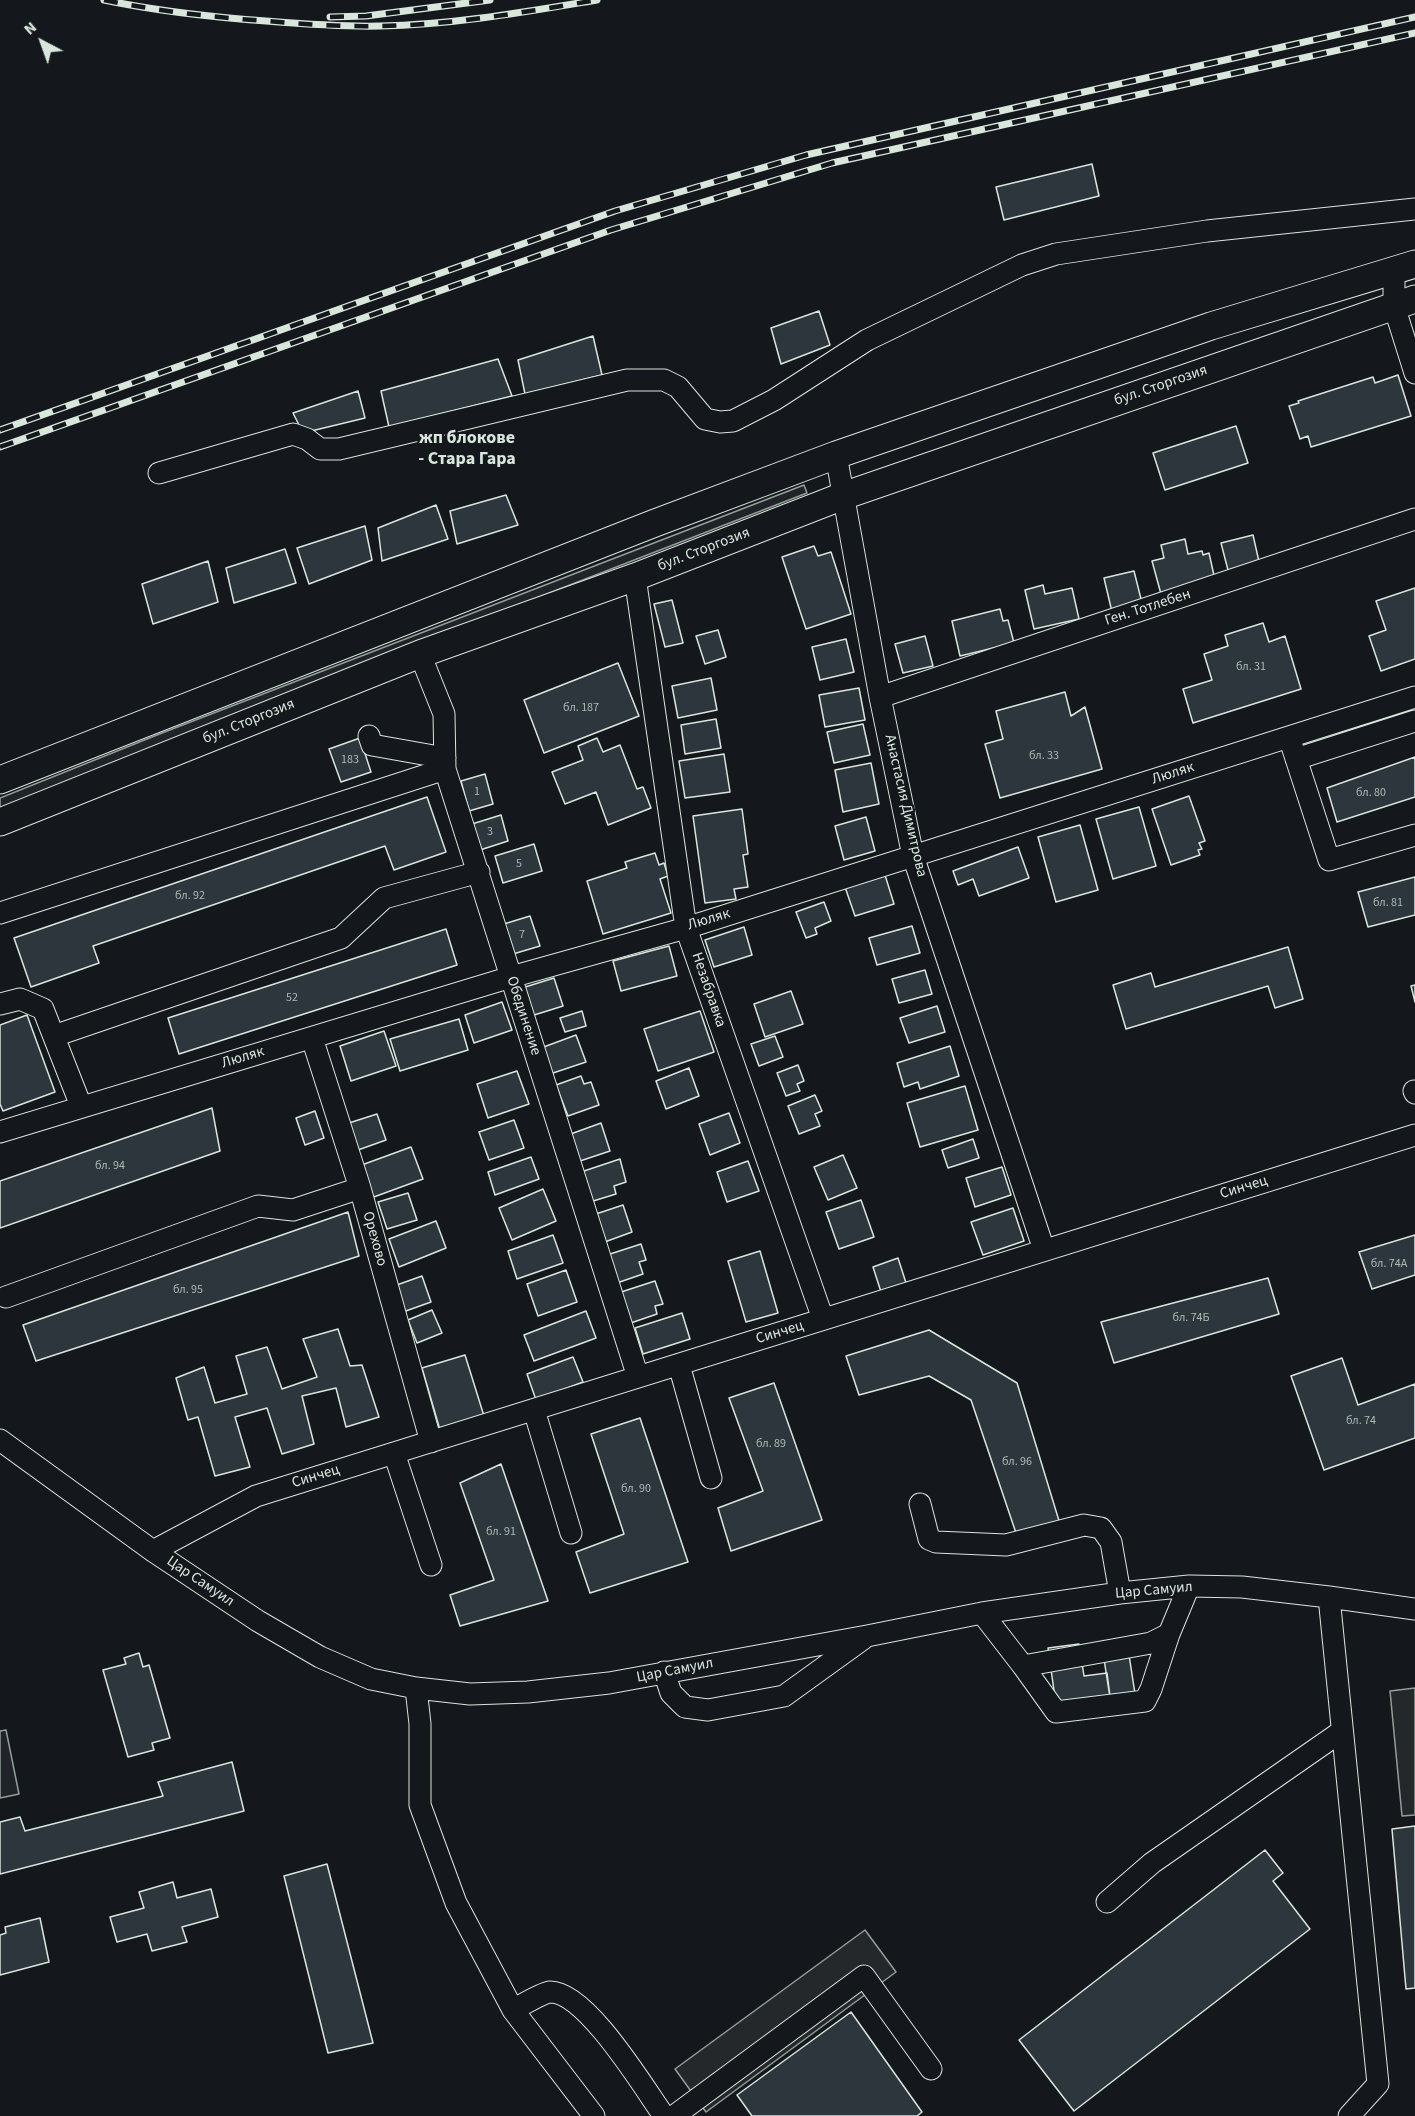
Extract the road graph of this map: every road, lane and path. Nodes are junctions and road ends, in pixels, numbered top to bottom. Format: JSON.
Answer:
{"nodes":[{"id":1,"x":1415,"y":209,"type":"edge"},
{"id":2,"x":1410,"y":266,"type":"edge"},
{"id":3,"x":1404,"y":302,"type":"edge"},
{"id":4,"x":1415,"y":373,"type":"edge"},
{"id":5,"x":836,"y":455,"type":"junction"},
{"id":6,"x":159,"y":473,"type":"dead end"},
{"id":7,"x":843,"y":496,"type":"junction"},
{"id":8,"x":1415,"y":519,"type":"edge"},
{"id":9,"x":635,"y":577,"type":"junction"},
{"id":10,"x":420,"y":654,"type":"junction"},
{"id":11,"x":880,"y":697,"type":"junction"},
{"id":12,"x":1415,"y":697,"type":"edge"},
{"id":13,"x":1415,"y":721,"type":"edge"},
{"id":14,"x":369,"y":736,"type":"dead end"},
{"id":15,"x":1288,"y":737,"type":"junction"},
{"id":16,"x":1296,"y":759,"type":"junction"},
{"id":17,"x":445,"y":764,"type":"junction"},
{"id":18,"x":0,"y":780,"type":"edge"},
{"id":19,"x":0,"y":822,"type":"edge"},
{"id":20,"x":1415,"y":835,"type":"edge"},
{"id":21,"x":913,"y":856,"type":"junction"},
{"id":22,"x":479,"y":872,"type":"junction"},
{"id":23,"x":0,"y":913,"type":"edge"},
{"id":24,"x":686,"y":928,"type":"junction"},
{"id":25,"x":510,"y":977,"type":"junction"},
{"id":26,"x":0,"y":1004,"type":"edge"},
{"id":27,"x":54,"y":1036,"type":"junction"},
{"id":28,"x":312,"y":1038,"type":"junction"},
{"id":29,"x":81,"y":1106,"type":"junction"},
{"id":30,"x":0,"y":1132,"type":"edge"},
{"id":31,"x":1415,"y":1135,"type":"edge"},
{"id":32,"x":360,"y":1188,"type":"junction"},
{"id":33,"x":1044,"y":1250,"type":"junction"},
{"id":34,"x":6,"y":1297,"type":"dead end"},
{"id":35,"x":823,"y":1319,"type":"junction"},
{"id":36,"x":679,"y":1365,"type":"junction"},
{"id":37,"x":638,"y":1377,"type":"junction"},
{"id":38,"x":534,"y":1410,"type":"junction"},
{"id":39,"x":0,"y":1440,"type":"edge"},
{"id":40,"x":431,"y":1442,"type":"junction"},
{"id":41,"x":394,"y":1454,"type":"junction"},
{"id":42,"x":711,"y":1478,"type":"dead end"},
{"id":43,"x":920,"y":1504,"type":"dead end"},
{"id":44,"x":571,"y":1533,"type":"dead end"},
{"id":45,"x":153,"y":1551,"type":"junction"},
{"id":46,"x":431,"y":1565,"type":"dead end"},
{"id":47,"x":1189,"y":1587,"type":"junction"},
{"id":48,"x":1120,"y":1593,"type":"junction"},
{"id":49,"x":1329,"y":1597,"type":"junction"},
{"id":50,"x":1415,"y":1609,"type":"edge"},
{"id":51,"x":982,"y":1613,"type":"junction"},
{"id":52,"x":1169,"y":1634,"type":"junction"},
{"id":53,"x":867,"y":1636,"type":"junction"},
{"id":54,"x":1023,"y":1666,"type":"junction"},
{"id":55,"x":664,"y":1672,"type":"junction"},
{"id":56,"x":416,"y":1688,"type":"junction"},
{"id":57,"x":1342,"y":1731,"type":"junction"},
{"id":58,"x":1107,"y":1902,"type":"dead end"},
{"id":59,"x":513,"y":2010,"type":"junction"},
{"id":60,"x":931,"y":2069,"type":"dead end"},
{"id":61,"x":594,"y":2116,"type":"edge"},
{"id":62,"x":664,"y":2116,"type":"edge"},
{"id":63,"x":674,"y":2116,"type":"edge"},
{"id":64,"x":1349,"y":2116,"type":"edge"}],
"edges":[{"from":1,"to":6,"type":"street"},
{"from":2,"to":3,"type":"street"},
{"from":2,"to":5,"type":"main road"},
{"from":3,"to":4,"type":"street"},
{"from":3,"to":7,"type":"main road","name":"бул. Сторгозия"},
{"from":5,"to":7,"type":"street","name":"Анастасия Димитрова"},
{"from":5,"to":18,"type":"main road"},
{"from":7,"to":9,"type":"main road","name":"бул. Сторгозия"},
{"from":7,"to":11,"type":"street","name":"Анастасия Димитрова"},
{"from":8,"to":11,"type":"street","name":"Ген. Тотлебен"},
{"from":9,"to":10,"type":"main road","name":"бул. Сторгозия"},
{"from":9,"to":24,"type":"street","name":"Незабравка"},
{"from":10,"to":17,"type":"street","name":"Обединение"},
{"from":10,"to":19,"type":"main road","name":"бул. Сторгозия"},
{"from":11,"to":21,"type":"street","name":"Анастасия Димитрова"},
{"from":12,"to":15,"type":"street","name":"Люляк"},
{"from":13,"to":16,"type":"street"},
{"from":14,"to":17,"type":"street"},
{"from":15,"to":16,"type":"street"},
{"from":15,"to":21,"type":"street","name":"Люляк"},
{"from":16,"to":20,"type":"street"},
{"from":17,"to":22,"type":"street","name":"Обединение"},
{"from":17,"to":23,"type":"street"},
{"from":21,"to":24,"type":"street","name":"Люляк"},
{"from":21,"to":33,"type":"street","name":"Анастасия Димитрова"},
{"from":22,"to":25,"type":"street","name":"Обединение"},
{"from":22,"to":27,"type":"street"},
{"from":24,"to":25,"type":"street","name":"Люляк"},
{"from":24,"to":35,"type":"street","name":"Незабравка"},
{"from":25,"to":28,"type":"street","name":"Люляк"},
{"from":25,"to":37,"type":"street","name":"Обединение"},
{"from":26,"to":27,"type":"street"},
{"from":27,"to":29,"type":"street"},
{"from":28,"to":29,"type":"street","name":"Люляк"},
{"from":28,"to":32,"type":"street","name":"Орехово"},
{"from":29,"to":30,"type":"street","name":"Люляк"},
{"from":31,"to":33,"type":"street","name":"Синчец"},
{"from":32,"to":34,"type":"street"},
{"from":32,"to":40,"type":"street","name":"Орехово"},
{"from":33,"to":35,"type":"street","name":"Синчец"},
{"from":35,"to":36,"type":"street","name":"Синчец"},
{"from":36,"to":37,"type":"street","name":"Синчец"},
{"from":36,"to":42,"type":"street"},
{"from":37,"to":38,"type":"street","name":"Синчец"},
{"from":38,"to":40,"type":"street","name":"Синчец"},
{"from":38,"to":44,"type":"street"},
{"from":39,"to":45,"type":"street","name":"Цар Самуил"},
{"from":40,"to":41,"type":"street","name":"Синчец"},
{"from":41,"to":45,"type":"street","name":"Синчец"},
{"from":41,"to":46,"type":"street"},
{"from":43,"to":48,"type":"street"},
{"from":45,"to":56,"type":"street","name":"Цар Самуил"},
{"from":47,"to":48,"type":"street","name":"Цар Самуил"},
{"from":47,"to":49,"type":"street","name":"Цар Самуил"},
{"from":47,"to":52,"type":"street"},
{"from":48,"to":51,"type":"street","name":"Цар Самуил"},
{"from":49,"to":50,"type":"street","name":"Цар Самуил"},
{"from":49,"to":57,"type":"street"},
{"from":51,"to":53,"type":"street","name":"Цар Самуил"},
{"from":51,"to":54,"type":"street"},
{"from":52,"to":54,"type":"street"},
{"from":52,"to":54,"type":"street"},
{"from":53,"to":55,"type":"street","name":"Цар Самуил"},
{"from":53,"to":55,"type":"street"},
{"from":55,"to":56,"type":"street","name":"Цар Самуил"},
{"from":56,"to":59,"type":"street"},
{"from":57,"to":58,"type":"street"},
{"from":57,"to":64,"type":"street"},
{"from":59,"to":61,"type":"street"},
{"from":59,"to":62,"type":"street"},
{"from":60,"to":63,"type":"street"}]}
